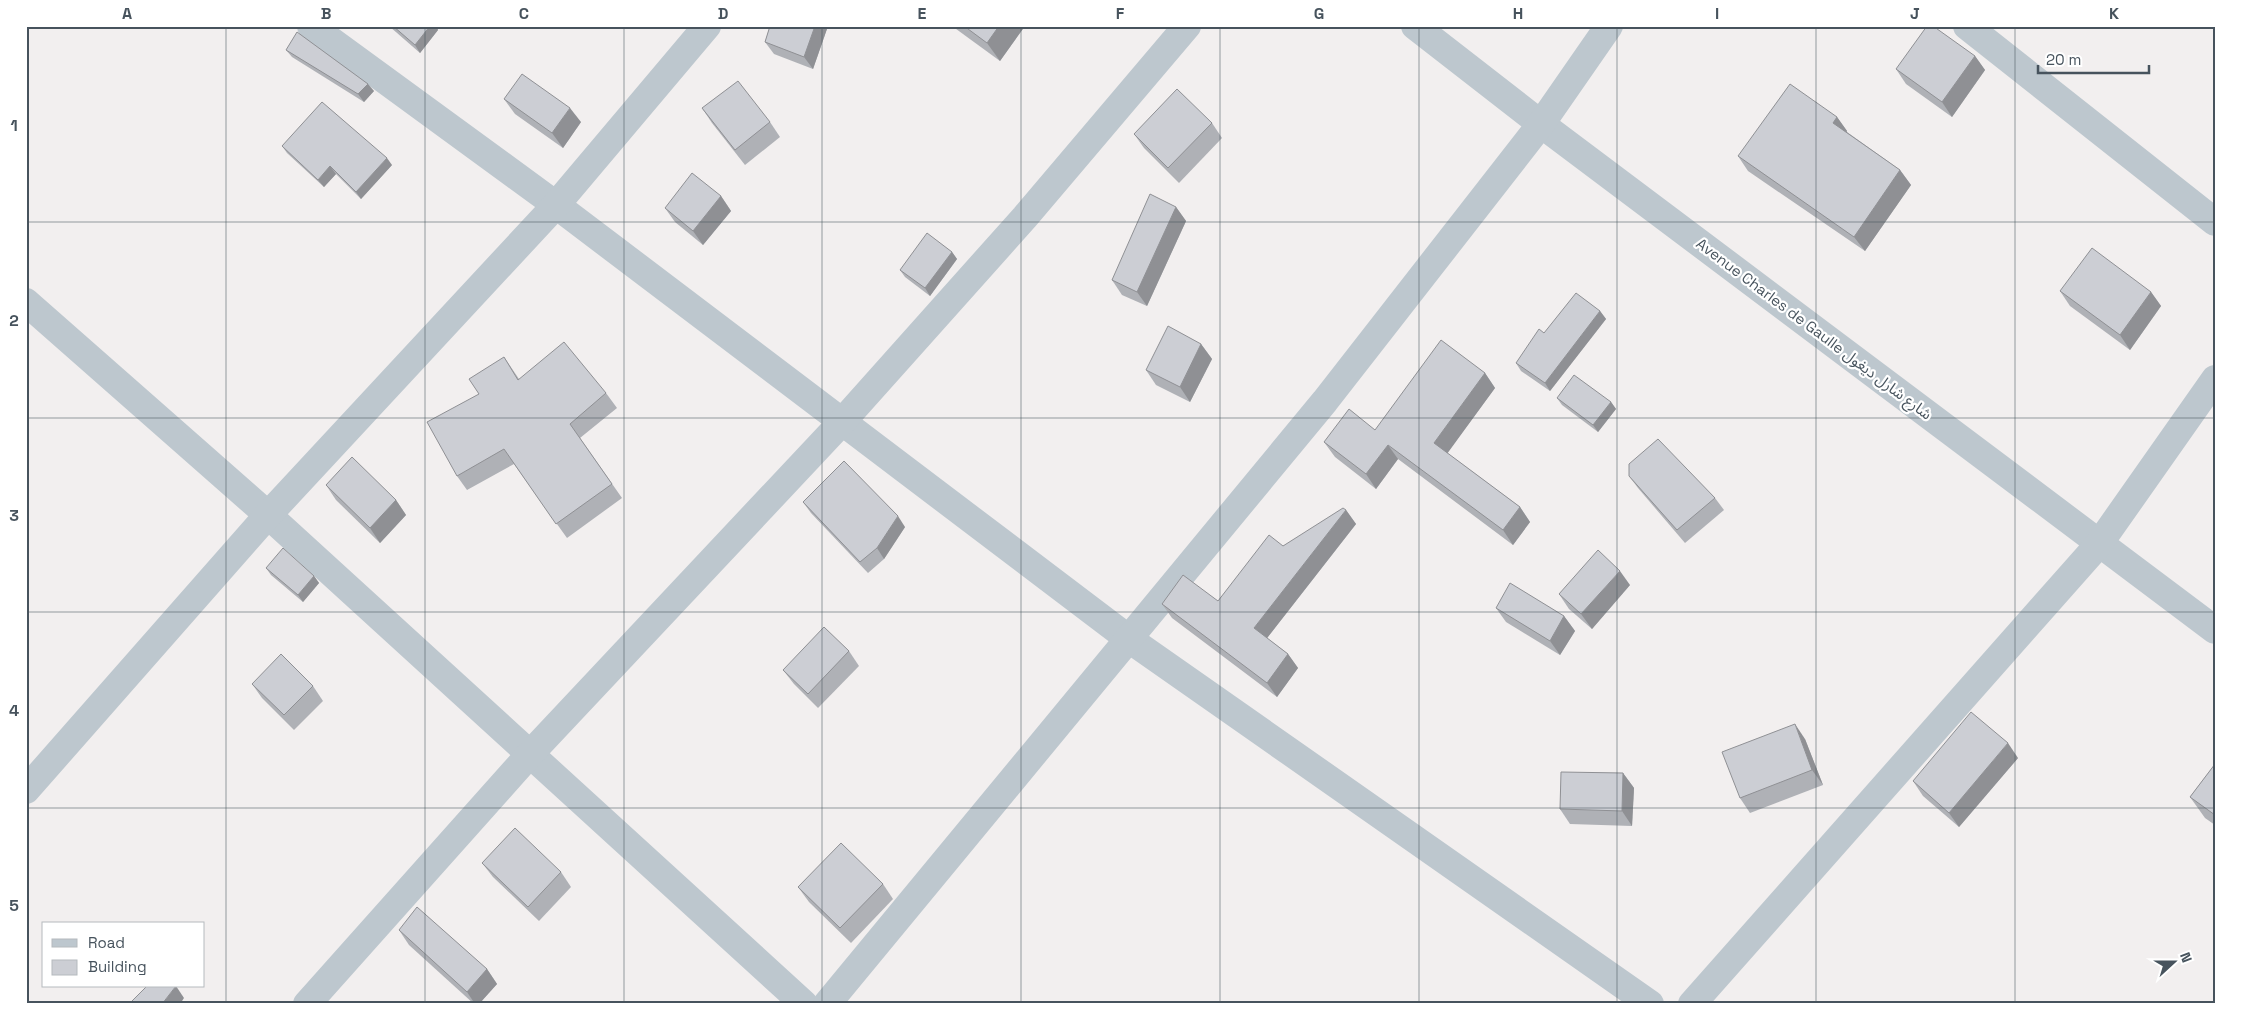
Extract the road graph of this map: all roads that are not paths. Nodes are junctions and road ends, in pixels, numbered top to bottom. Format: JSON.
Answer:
{"nodes":[{"id":1,"x":311,"y":26,"type":"edge"},
{"id":2,"x":707,"y":26,"type":"edge"},
{"id":3,"x":1187,"y":26,"type":"edge"},
{"id":4,"x":1415,"y":26,"type":"edge"},
{"id":5,"x":1609,"y":26,"type":"edge"},
{"id":6,"x":1967,"y":26,"type":"edge"},
{"id":7,"x":1541,"y":124,"type":"junction"},
{"id":8,"x":556,"y":205,"type":"junction"},
{"id":9,"x":2215,"y":222,"type":"edge"},
{"id":10,"x":26,"y":302,"type":"edge"},
{"id":11,"x":2215,"y":380,"type":"edge"},
{"id":12,"x":841,"y":423,"type":"junction"},
{"id":13,"x":268,"y":515,"type":"junction"},
{"id":14,"x":2099,"y":544,"type":"junction"},
{"id":15,"x":2215,"y":630,"type":"edge"},
{"id":16,"x":1129,"y":638,"type":"junction"},
{"id":17,"x":530,"y":754,"type":"junction"},
{"id":18,"x":26,"y":790,"type":"edge"},
{"id":19,"x":306,"y":1004,"type":"edge"},
{"id":20,"x":804,"y":1004,"type":"edge"},
{"id":21,"x":827,"y":1004,"type":"edge"},
{"id":22,"x":1650,"y":1004,"type":"edge"},
{"id":23,"x":1692,"y":1004,"type":"edge"}],
"edges":[{"from":1,"to":8,"type":"street"},
{"from":2,"to":8,"type":"street"},
{"from":3,"to":12,"type":"street"},
{"from":4,"to":7,"type":"street","name":"Avenue Charles de Gaulle شارع شارل ديغول"},
{"from":5,"to":7,"type":"street"},
{"from":6,"to":9,"type":"street"},
{"from":7,"to":14,"type":"street","name":"Avenue Charles de Gaulle شارع شارل ديغول"},
{"from":7,"to":16,"type":"street"},
{"from":8,"to":12,"type":"street"},
{"from":8,"to":13,"type":"street"},
{"from":10,"to":13,"type":"street"},
{"from":11,"to":14,"type":"street"},
{"from":12,"to":16,"type":"street"},
{"from":12,"to":17,"type":"street"},
{"from":13,"to":17,"type":"street"},
{"from":13,"to":18,"type":"street"},
{"from":14,"to":15,"type":"street","name":"Avenue Charles de Gaulle شارع شارل ديغول"},
{"from":14,"to":23,"type":"street"},
{"from":16,"to":21,"type":"street"},
{"from":16,"to":22,"type":"street"},
{"from":17,"to":19,"type":"street"},
{"from":17,"to":20,"type":"street"}]}
